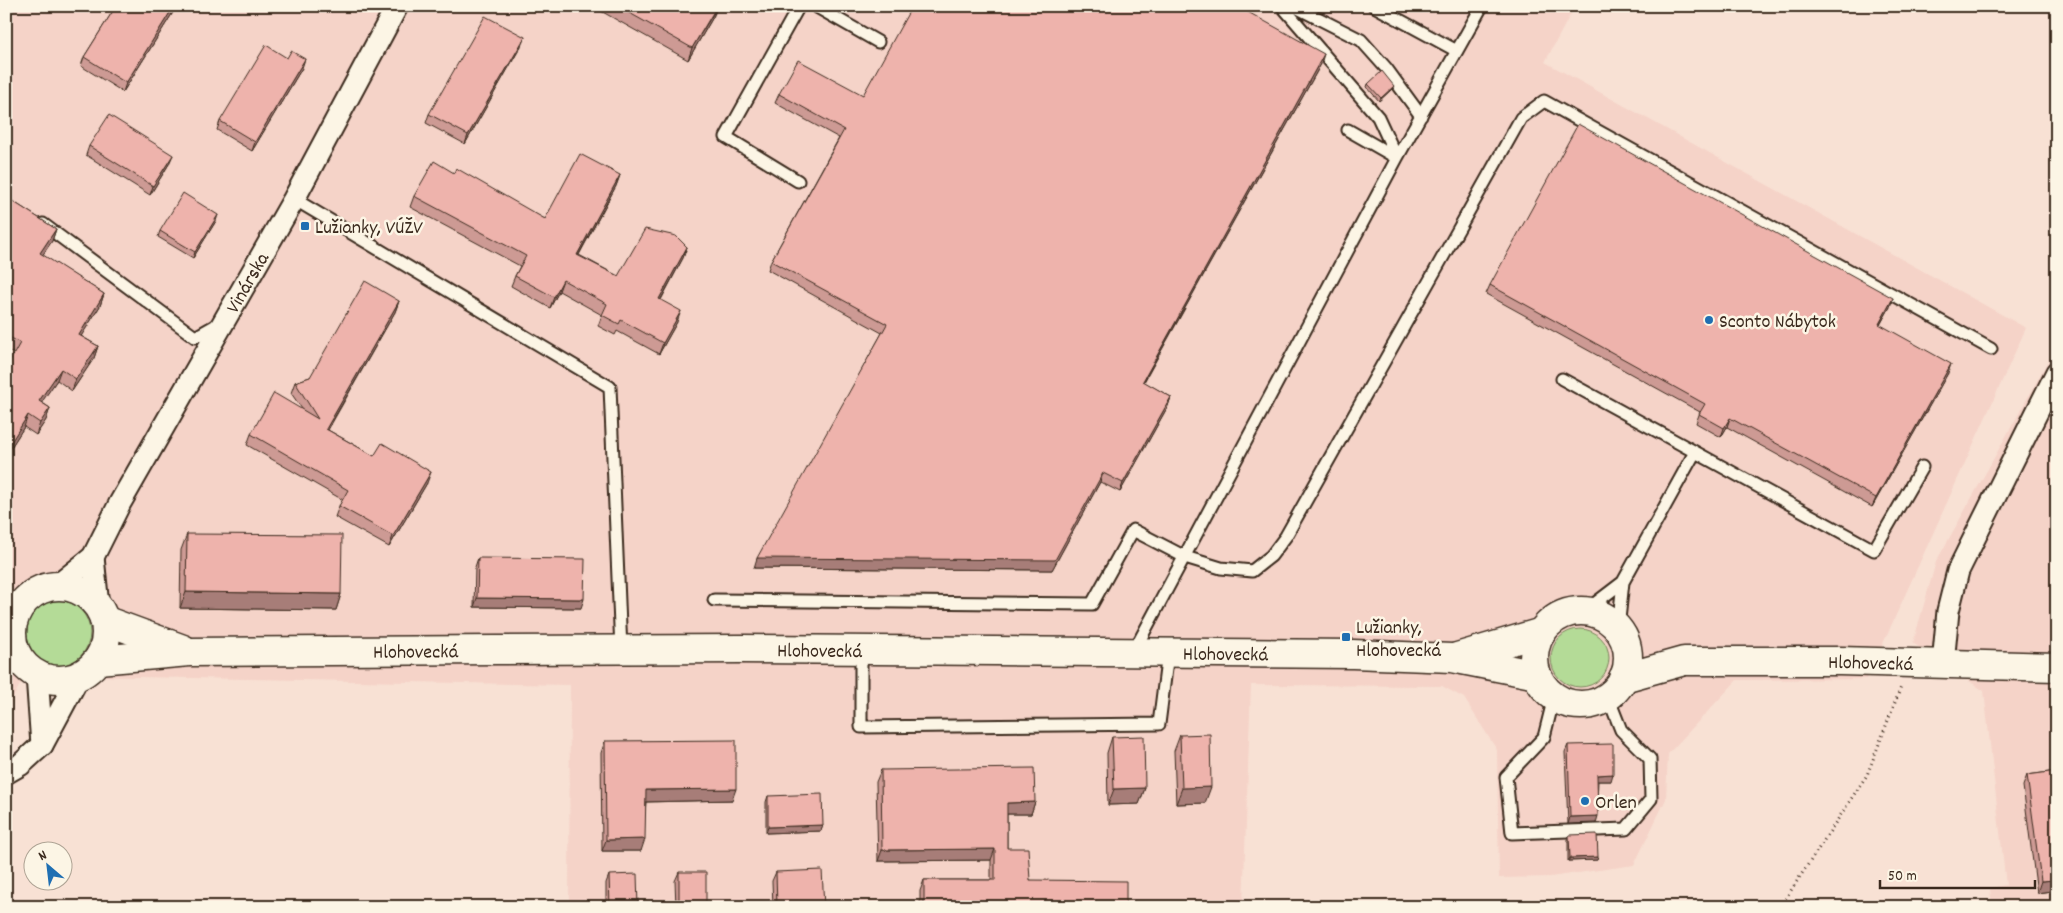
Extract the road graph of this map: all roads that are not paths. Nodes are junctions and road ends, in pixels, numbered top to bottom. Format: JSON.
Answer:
{"nodes":[{"id":1,"x":397,"y":6,"type":"edge"},
{"id":2,"x":799,"y":6,"type":"edge"},
{"id":3,"x":815,"y":6,"type":"edge"},
{"id":4,"x":1282,"y":6,"type":"edge"},
{"id":5,"x":1294,"y":6,"type":"edge"},
{"id":6,"x":1375,"y":6,"type":"edge"},
{"id":7,"x":1482,"y":6,"type":"edge"},
{"id":8,"x":878,"y":42,"type":"dead end"},
{"id":9,"x":1457,"y":51,"type":"junction"},
{"id":10,"x":1421,"y":116,"type":"junction"},
{"id":11,"x":1348,"y":130,"type":"dead end"},
{"id":12,"x":1397,"y":158,"type":"junction"},
{"id":13,"x":798,"y":181,"type":"dead end"},
{"id":14,"x":294,"y":199,"type":"junction"},
{"id":15,"x":30,"y":215,"type":"edge"},
{"id":16,"x":222,"y":322,"type":"junction"},
{"id":17,"x":1991,"y":349,"type":"dead end"},
{"id":18,"x":2057,"y":372,"type":"edge"},
{"id":19,"x":1562,"y":380,"type":"dead end"},
{"id":20,"x":1695,"y":452,"type":"junction"},
{"id":21,"x":1922,"y":467,"type":"dead end"},
{"id":22,"x":93,"y":557,"type":"junction"},
{"id":23,"x":1185,"y":557,"type":"junction"},
{"id":24,"x":1622,"y":582,"type":"junction"},
{"id":25,"x":57,"y":586,"type":"junction"},
{"id":26,"x":714,"y":600,"type":"dead end"},
{"id":27,"x":1585,"y":612,"type":"junction"},
{"id":28,"x":101,"y":613,"type":"junction"},
{"id":29,"x":11,"y":614,"type":"edge"},
{"id":30,"x":1542,"y":632,"type":"junction"},
{"id":31,"x":1621,"y":635,"type":"junction"},
{"id":32,"x":621,"y":650,"type":"junction"},
{"id":33,"x":861,"y":650,"type":"junction"},
{"id":34,"x":189,"y":652,"type":"junction"},
{"id":35,"x":1133,"y":653,"type":"junction"},
{"id":36,"x":1168,"y":653,"type":"junction"},
{"id":37,"x":1452,"y":658,"type":"junction"},
{"id":38,"x":1684,"y":661,"type":"junction"},
{"id":39,"x":20,"y":663,"type":"edge"},
{"id":40,"x":1943,"y":664,"type":"junction"},
{"id":41,"x":2057,"y":667,"type":"edge"},
{"id":42,"x":88,"y":668,"type":"junction"},
{"id":43,"x":1537,"y":675,"type":"junction"},
{"id":44,"x":1615,"y":688,"type":"junction"},
{"id":45,"x":1554,"y":697,"type":"junction"},
{"id":46,"x":42,"y":745,"type":"junction"},
{"id":47,"x":6,"y":773,"type":"edge"}],
"edges":[{"from":1,"to":14,"type":"street","name":"Vinárska"},
{"from":2,"to":13,"type":"lane"},
{"from":3,"to":8,"type":"lane"},
{"from":4,"to":12,"type":"lane"},
{"from":5,"to":10,"type":"lane"},
{"from":6,"to":9,"type":"lane"},
{"from":7,"to":9,"type":"lane"},
{"from":9,"to":10,"type":"lane"},
{"from":10,"to":12,"type":"lane"},
{"from":11,"to":12,"type":"lane"},
{"from":12,"to":23,"type":"lane"},
{"from":14,"to":16,"type":"street","name":"Vinárska"},
{"from":14,"to":32,"type":"lane"},
{"from":15,"to":16,"type":"lane"},
{"from":16,"to":22,"type":"street","name":"Vinárska"},
{"from":17,"to":23,"type":"lane"},
{"from":18,"to":40,"type":"street"},
{"from":19,"to":20,"type":"lane"},
{"from":20,"to":21,"type":"lane"},
{"from":20,"to":24,"type":"lane"},
{"from":22,"to":25,"type":"street","name":"Vinárska"},
{"from":22,"to":28,"type":"street"},
{"from":23,"to":26,"type":"lane"},
{"from":23,"to":35,"type":"lane"},
{"from":24,"to":27,"type":"lane"},
{"from":24,"to":31,"type":"lane"},
{"from":25,"to":28,"type":"main road"},
{"from":25,"to":29,"type":"main road"},
{"from":27,"to":30,"type":"main road","name":"Hlohovecká"},
{"from":27,"to":31,"type":"main road","name":"Hlohovecká"},
{"from":28,"to":34,"type":"main road","name":"Hlohovecká"},
{"from":28,"to":42,"type":"main road"},
{"from":29,"to":39,"type":"main road"},
{"from":30,"to":37,"type":"main road","name":"Hlohovecká"},
{"from":30,"to":43,"type":"main road","name":"Hlohovecká"},
{"from":31,"to":38,"type":"main road","name":"Hlohovecká"},
{"from":31,"to":44,"type":"main road"},
{"from":32,"to":33,"type":"main road","name":"Hlohovecká"},
{"from":32,"to":34,"type":"main road","name":"Hlohovecká"},
{"from":33,"to":35,"type":"main road","name":"Hlohovecká"},
{"from":33,"to":36,"type":"lane"},
{"from":34,"to":42,"type":"main road","name":"Hlohovecká"},
{"from":35,"to":36,"type":"main road","name":"Hlohovecká"},
{"from":36,"to":37,"type":"main road","name":"Hlohovecká"},
{"from":37,"to":43,"type":"main road","name":"Hlohovecká"},
{"from":38,"to":40,"type":"main road","name":"Hlohovecká"},
{"from":38,"to":44,"type":"main road","name":"Hlohovecká"},
{"from":39,"to":42,"type":"main road"},
{"from":39,"to":46,"type":"street"},
{"from":40,"to":41,"type":"main road","name":"Hlohovecká"},
{"from":42,"to":46,"type":"street"},
{"from":43,"to":45,"type":"main road","name":"Hlohovecká"},
{"from":44,"to":45,"type":"main road","name":"Hlohovecká"},
{"from":44,"to":45,"type":"lane"},
{"from":46,"to":47,"type":"street"}]}
